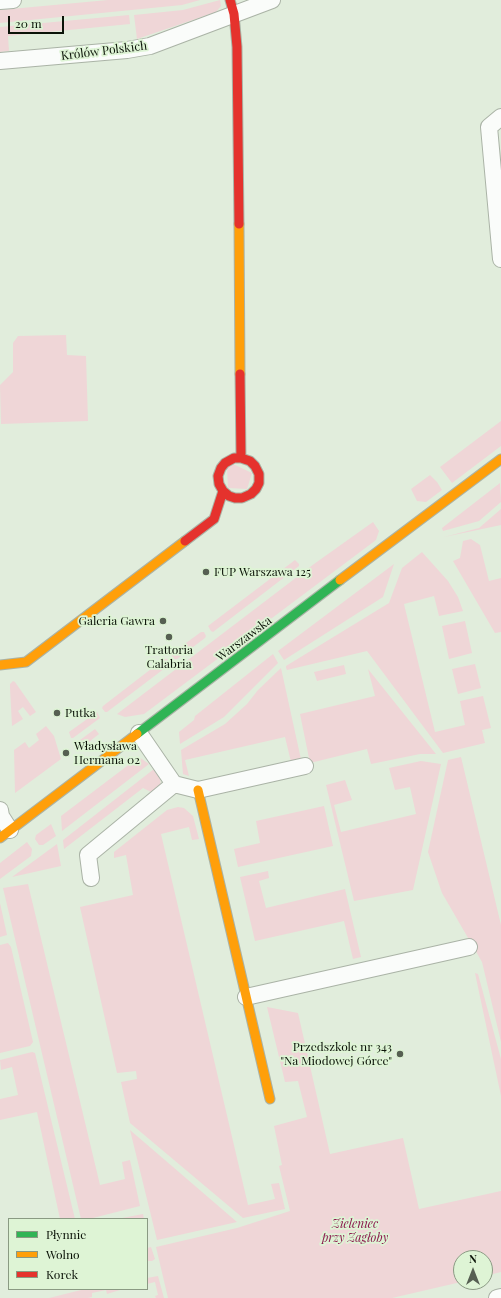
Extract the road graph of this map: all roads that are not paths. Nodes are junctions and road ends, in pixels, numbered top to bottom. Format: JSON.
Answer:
{"nodes":[{"id":1,"x":13,"y":0,"type":"edge"},
{"id":2,"x":272,"y":0,"type":"edge"},
{"id":3,"x":0,"y":1,"type":"edge"},
{"id":4,"x":232,"y":7,"type":"edge"},
{"id":5,"x":0,"y":61,"type":"edge"},
{"id":6,"x":501,"y":117,"type":"edge"},
{"id":7,"x":501,"y":259,"type":"edge"},
{"id":8,"x":241,"y":458,"type":"junction"},
{"id":9,"x":501,"y":459,"type":"edge"},
{"id":10,"x":223,"y":491,"type":"junction"},
{"id":11,"x":0,"y":665,"type":"edge"},
{"id":12,"x":139,"y":733,"type":"junction"},
{"id":13,"x":305,"y":766,"type":"dead end"},
{"id":14,"x":174,"y":784,"type":"junction"},
{"id":15,"x":198,"y":790,"type":"junction"},
{"id":16,"x":0,"y":810,"type":"edge"},
{"id":17,"x":5,"y":834,"type":"edge"},
{"id":18,"x":91,"y":878,"type":"dead end"},
{"id":19,"x":469,"y":947,"type":"dead end"},
{"id":20,"x":246,"y":997,"type":"junction"},
{"id":21,"x":270,"y":1099,"type":"dead end"},
{"id":22,"x":501,"y":1297,"type":"edge"},
{"id":23,"x":497,"y":1298,"type":"edge"}],
"edges":[{"from":1,"to":3,"type":"street"},
{"from":2,"to":4,"type":"street","name":"Królów Polskich"},
{"from":4,"to":5,"type":"street","name":"Królów Polskich"},
{"from":4,"to":8,"type":"street"},
{"from":6,"to":7,"type":"street"},
{"from":8,"to":10,"type":"street"},
{"from":8,"to":10,"type":"street"},
{"from":9,"to":12,"type":"street","name":"Warszawska"},
{"from":10,"to":11,"type":"street"},
{"from":12,"to":14,"type":"street"},
{"from":12,"to":17,"type":"street","name":"Warszawska"},
{"from":13,"to":15,"type":"street"},
{"from":14,"to":15,"type":"street"},
{"from":14,"to":18,"type":"street"},
{"from":15,"to":20,"type":"street"},
{"from":16,"to":17,"type":"street"},
{"from":19,"to":20,"type":"street"},
{"from":20,"to":21,"type":"street"},
{"from":22,"to":23,"type":"street"}]}
